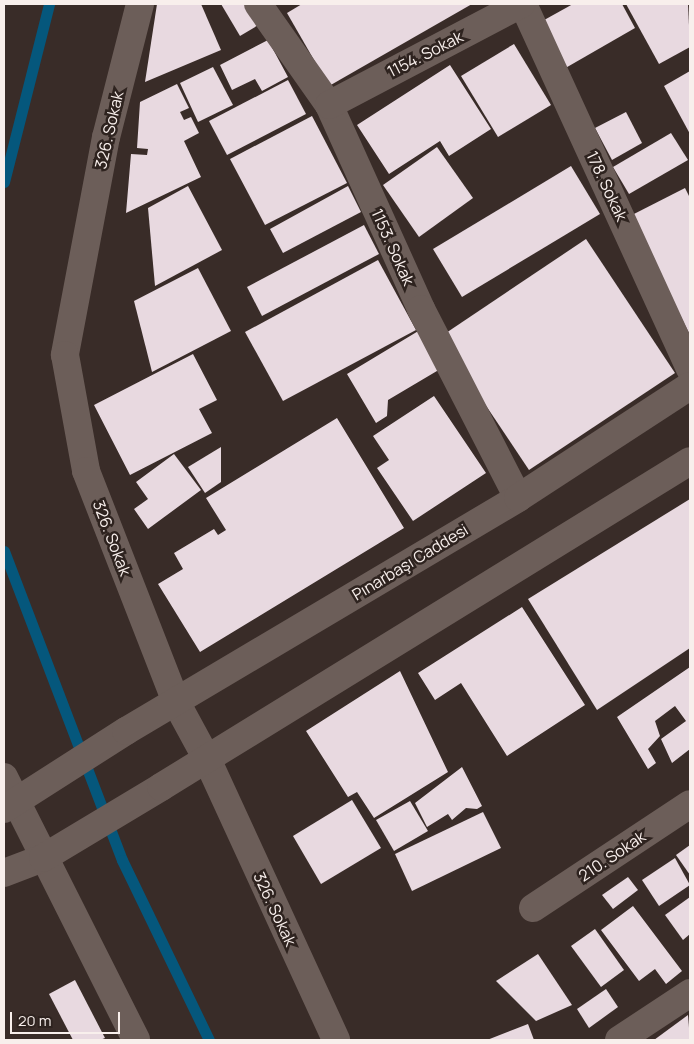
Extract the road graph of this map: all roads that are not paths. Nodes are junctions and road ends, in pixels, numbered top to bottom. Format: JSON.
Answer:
{"nodes":[{"id":1,"x":140,"y":4,"type":"edge"},
{"id":2,"x":258,"y":4,"type":"edge"},
{"id":3,"x":522,"y":4,"type":"edge"},
{"id":4,"x":329,"y":105,"type":"junction"},
{"id":5,"x":690,"y":369,"type":"edge"},
{"id":6,"x":690,"y":386,"type":"edge"},
{"id":7,"x":690,"y":461,"type":"edge"},
{"id":8,"x":518,"y":498,"type":"junction"},
{"id":9,"x":176,"y":702,"type":"junction"},
{"id":10,"x":206,"y":759,"type":"junction"},
{"id":11,"x":7,"y":795,"type":"edge"},
{"id":12,"x":690,"y":804,"type":"edge"},
{"id":13,"x":43,"y":858,"type":"junction"},
{"id":14,"x":4,"y":873,"type":"edge"},
{"id":15,"x":533,"y":908,"type":"dead end"},
{"id":16,"x":690,"y":993,"type":"edge"},
{"id":17,"x":136,"y":1040,"type":"edge"},
{"id":18,"x":336,"y":1040,"type":"edge"},
{"id":19,"x":619,"y":1040,"type":"edge"}],
"edges":[{"from":1,"to":9,"type":"street","name":"326. Sokak"},
{"from":2,"to":4,"type":"street","name":"1153. Sokak"},
{"from":3,"to":4,"type":"street","name":"1154. Sokak"},
{"from":3,"to":5,"type":"street","name":"178. Sokak"},
{"from":4,"to":8,"type":"street","name":"1153. Sokak"},
{"from":6,"to":8,"type":"street","name":"Pınarbaşı Caddesi"},
{"from":7,"to":10,"type":"street"},
{"from":8,"to":9,"type":"street","name":"Pınarbaşı Caddesi"},
{"from":9,"to":10,"type":"street","name":"326. Sokak"},
{"from":9,"to":11,"type":"street","name":"Pınarbaşı Caddesi"},
{"from":10,"to":13,"type":"street"},
{"from":10,"to":18,"type":"street","name":"326. Sokak"},
{"from":11,"to":13,"type":"street"},
{"from":12,"to":15,"type":"street","name":"210. Sokak"},
{"from":13,"to":14,"type":"street"},
{"from":13,"to":17,"type":"street"},
{"from":16,"to":19,"type":"street"}]}
